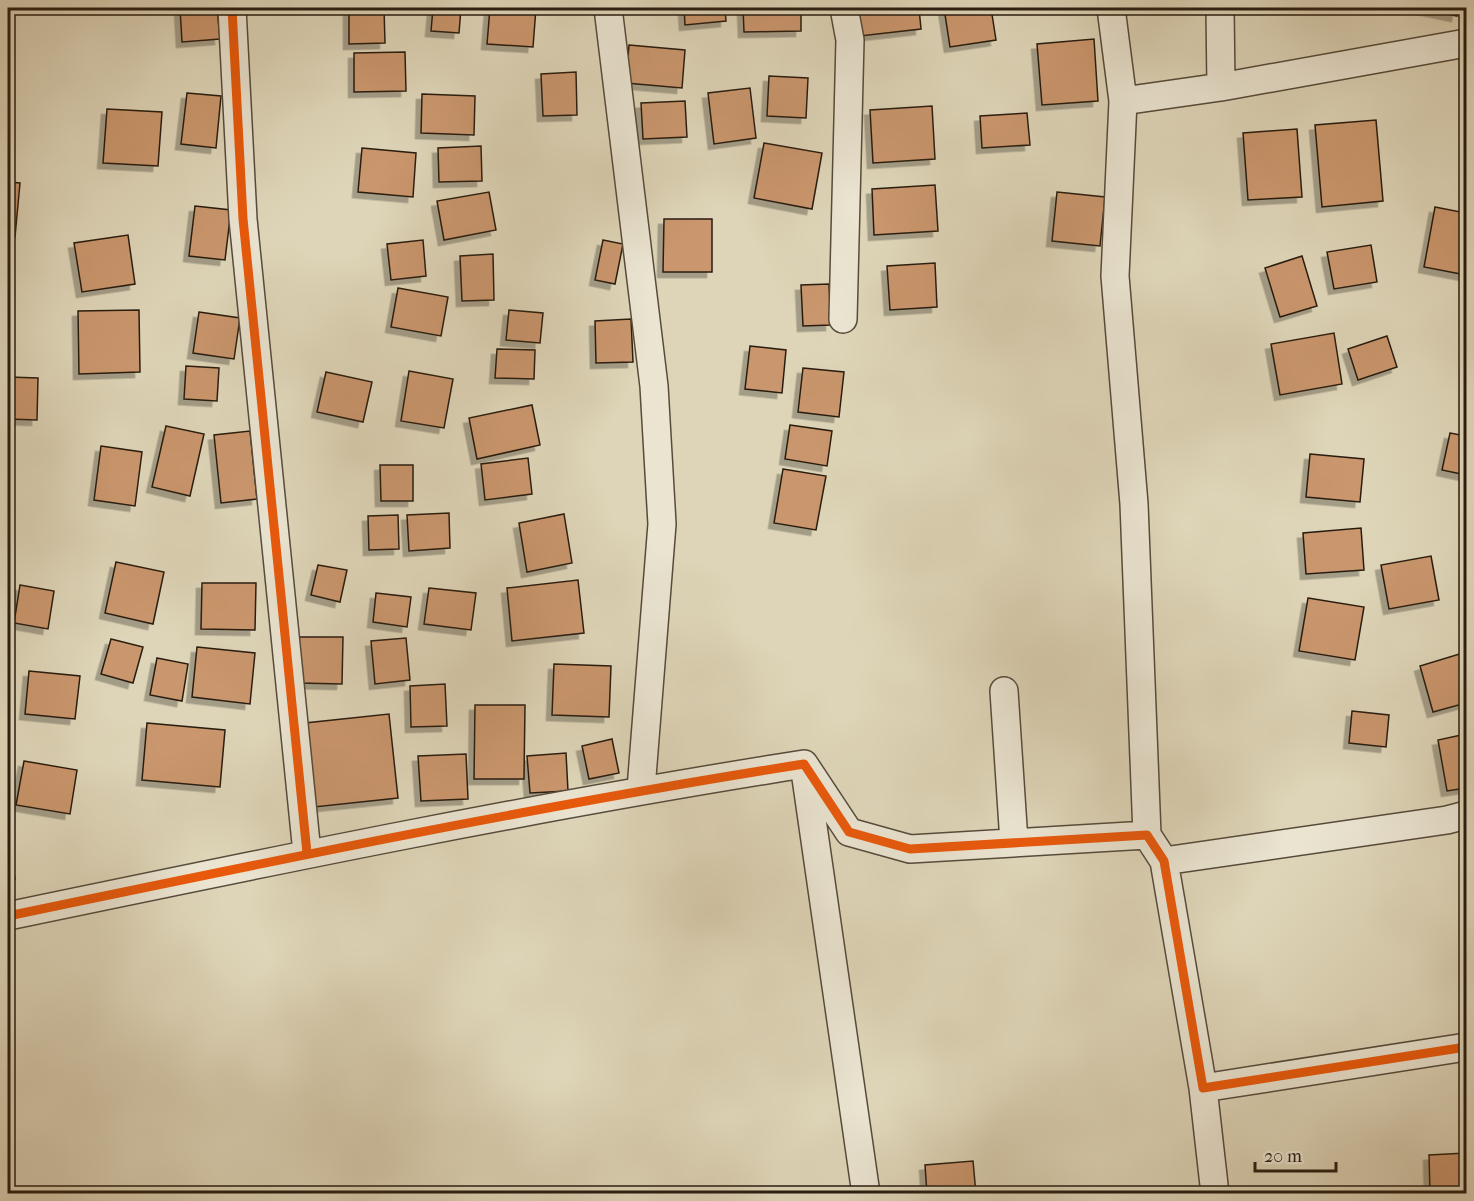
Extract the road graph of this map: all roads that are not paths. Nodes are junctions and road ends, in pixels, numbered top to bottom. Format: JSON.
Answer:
{"nodes":[{"id":1,"x":232,"y":8,"type":"edge"},
{"id":2,"x":608,"y":8,"type":"edge"},
{"id":3,"x":844,"y":8,"type":"edge"},
{"id":4,"x":1111,"y":8,"type":"edge"},
{"id":5,"x":1220,"y":8,"type":"edge"},
{"id":6,"x":1467,"y":43,"type":"edge"},
{"id":7,"x":1221,"y":87,"type":"junction"},
{"id":8,"x":1123,"y":101,"type":"junction"},
{"id":9,"x":843,"y":319,"type":"dead end"},
{"id":10,"x":1004,"y":692,"type":"dead end"},
{"id":11,"x":804,"y":764,"type":"junction"},
{"id":12,"x":641,"y":789,"type":"junction"},
{"id":13,"x":1467,"y":815,"type":"edge"},
{"id":14,"x":1147,"y":835,"type":"junction"},
{"id":15,"x":1014,"y":842,"type":"junction"},
{"id":16,"x":307,"y":854,"type":"junction"},
{"id":17,"x":1164,"y":861,"type":"junction"},
{"id":18,"x":8,"y":916,"type":"edge"},
{"id":19,"x":1467,"y":1047,"type":"edge"},
{"id":20,"x":1203,"y":1088,"type":"junction"},
{"id":21,"x":866,"y":1194,"type":"edge"},
{"id":22,"x":1215,"y":1194,"type":"edge"}],
"edges":[{"from":1,"to":16,"type":"street"},
{"from":2,"to":12,"type":"street"},
{"from":3,"to":9,"type":"street"},
{"from":4,"to":8,"type":"street"},
{"from":5,"to":7,"type":"street"},
{"from":6,"to":7,"type":"street"},
{"from":7,"to":8,"type":"street"},
{"from":8,"to":14,"type":"street"},
{"from":10,"to":15,"type":"street"},
{"from":11,"to":12,"type":"street"},
{"from":11,"to":15,"type":"street"},
{"from":11,"to":21,"type":"street"},
{"from":12,"to":16,"type":"street"},
{"from":13,"to":17,"type":"street"},
{"from":14,"to":15,"type":"street"},
{"from":14,"to":17,"type":"street"},
{"from":16,"to":18,"type":"street"},
{"from":17,"to":20,"type":"street"},
{"from":19,"to":20,"type":"street"},
{"from":20,"to":22,"type":"street"}]}
